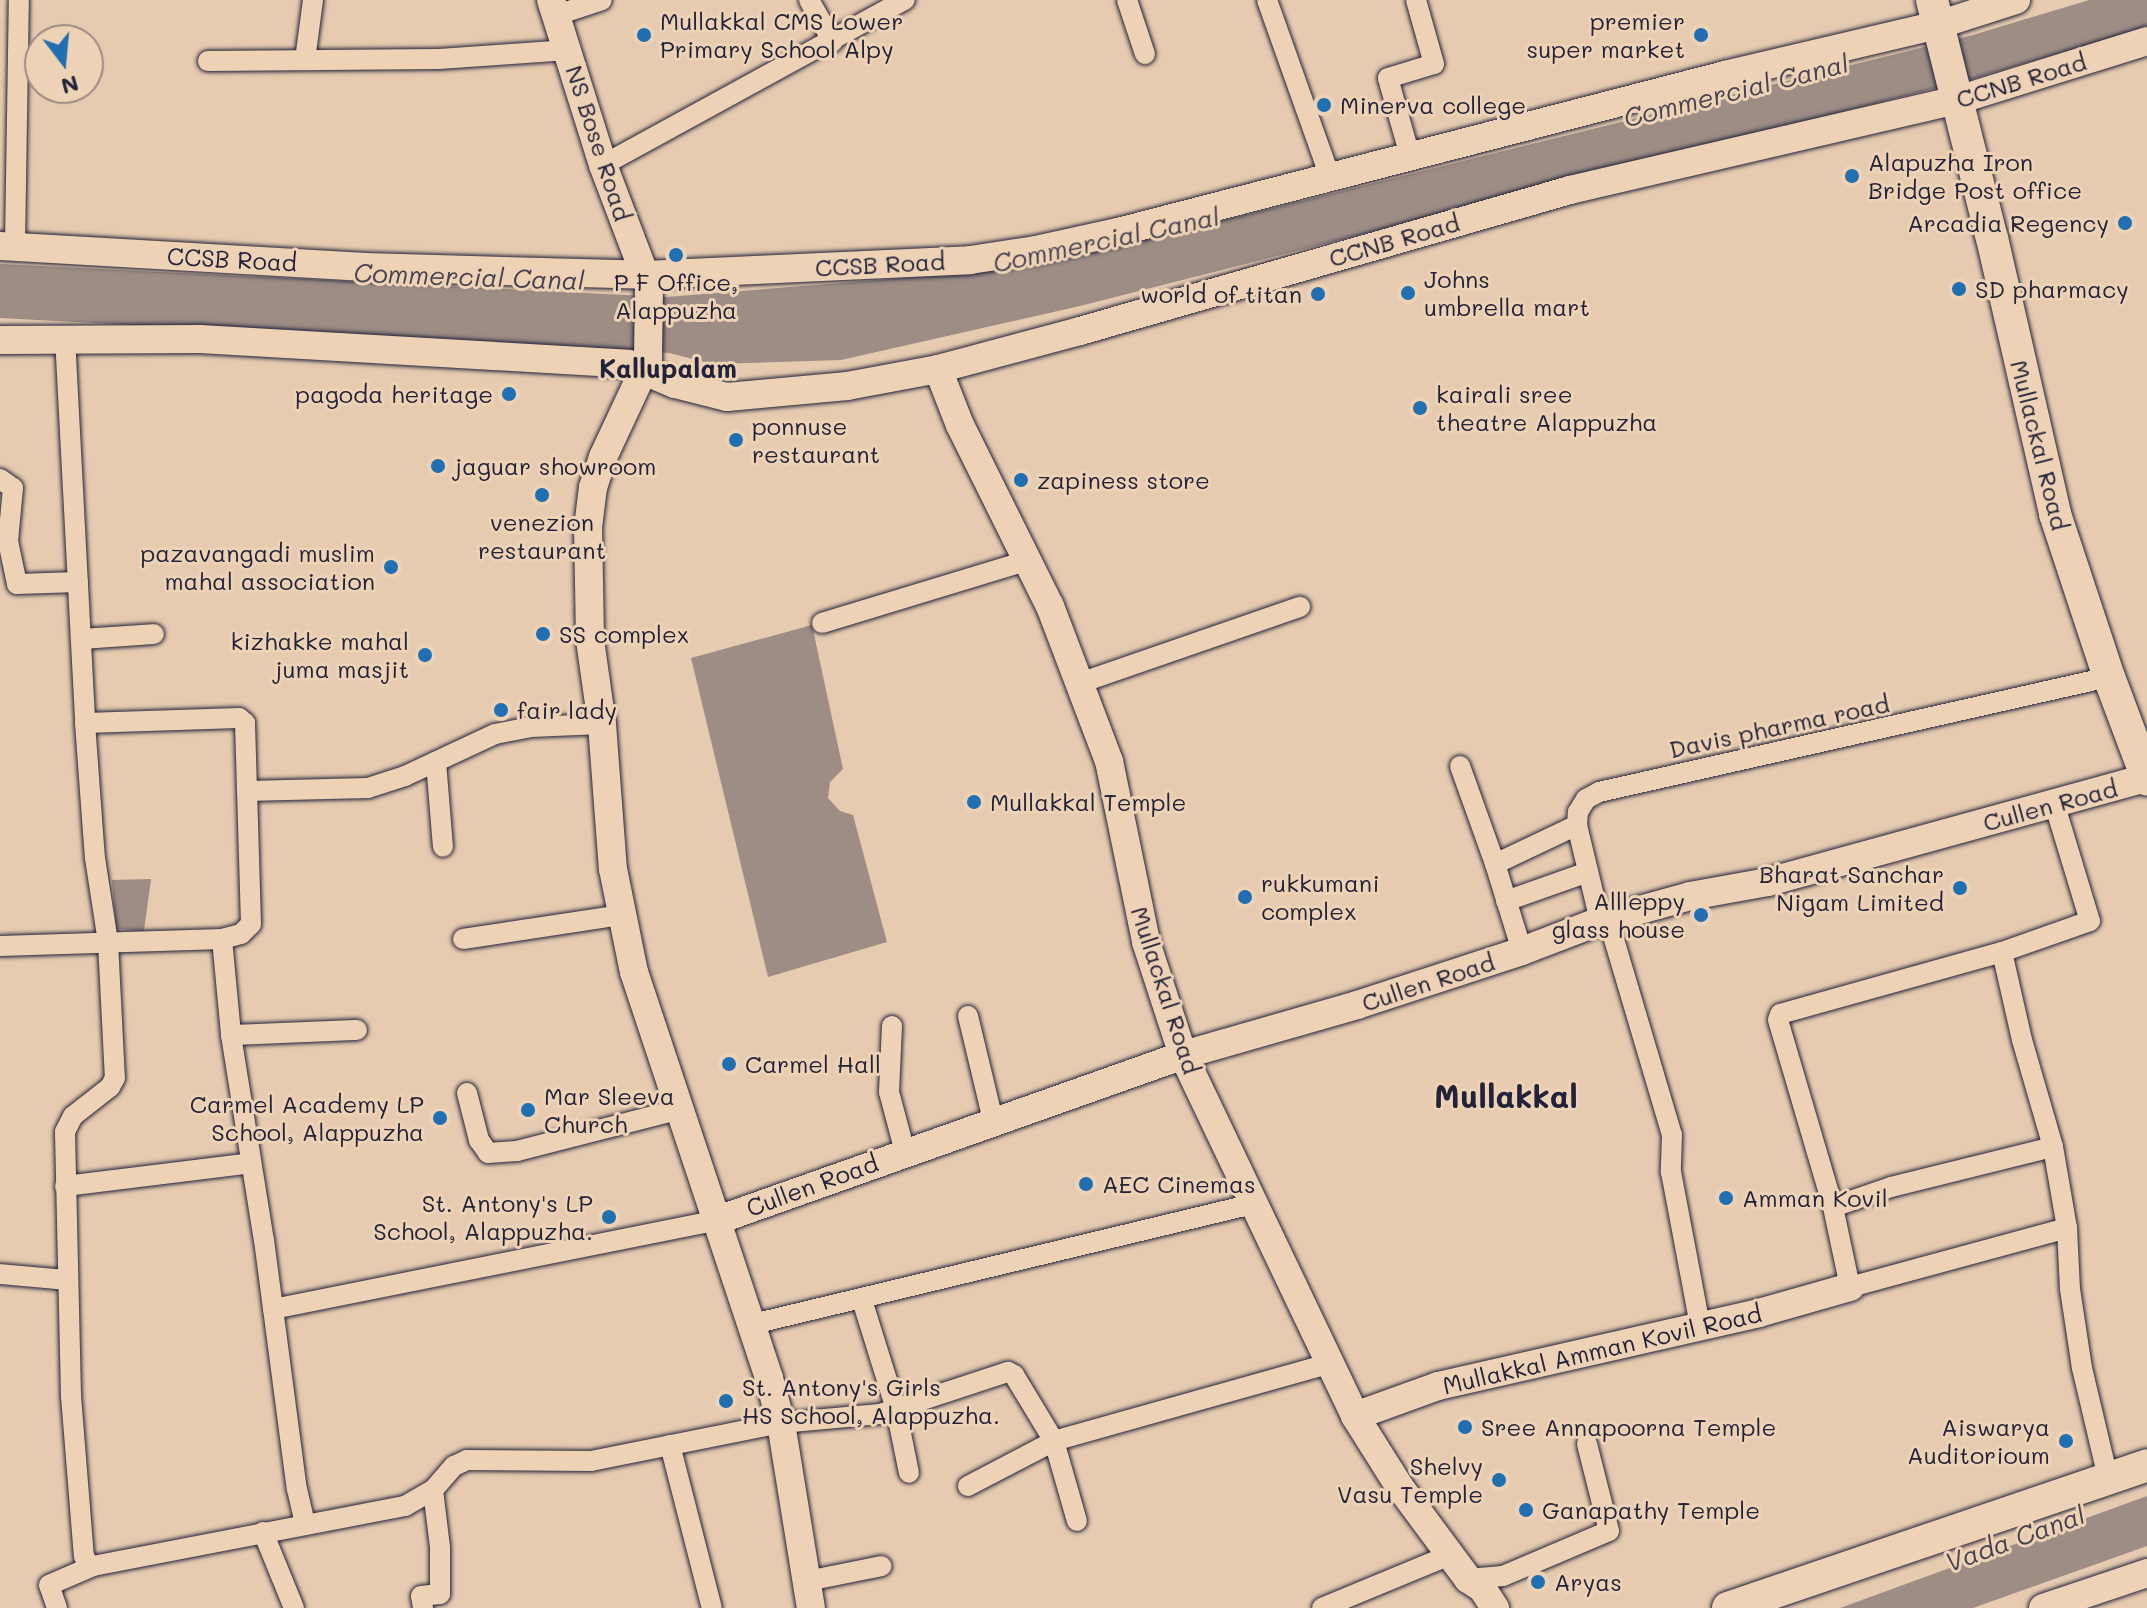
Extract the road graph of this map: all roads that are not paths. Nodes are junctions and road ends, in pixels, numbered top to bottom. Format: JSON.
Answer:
{"nodes":[{"id":1,"x":19,"y":0,"type":"edge"},
{"id":2,"x":313,"y":0,"type":"edge"},
{"id":3,"x":602,"y":0,"type":"edge"},
{"id":4,"x":809,"y":0,"type":"edge"},
{"id":5,"x":905,"y":0,"type":"edge"},
{"id":6,"x":1127,"y":0,"type":"edge"},
{"id":7,"x":1267,"y":0,"type":"edge"},
{"id":8,"x":1416,"y":0,"type":"edge"},
{"id":9,"x":2016,"y":0,"type":"edge"},
{"id":10,"x":554,"y":8,"type":"edge"},
{"id":11,"x":1937,"y":19,"type":"edge"},
{"id":12,"x":833,"y":42,"type":"junction"},
{"id":13,"x":2145,"y":42,"type":"edge"},
{"id":14,"x":569,"y":50,"type":"junction"},
{"id":15,"x":1145,"y":54,"type":"dead end"},
{"id":16,"x":305,"y":60,"type":"junction"},
{"id":17,"x":208,"y":61,"type":"dead end"},
{"id":18,"x":8,"y":65,"type":"edge"},
{"id":19,"x":1958,"y":97,"type":"junction"},
{"id":20,"x":1410,"y":156,"type":"junction"},
{"id":21,"x":603,"y":165,"type":"junction"},
{"id":22,"x":1330,"y":177,"type":"junction"},
{"id":23,"x":8,"y":180,"type":"edge"},
{"id":24,"x":7,"y":246,"type":"edge"},
{"id":25,"x":647,"y":281,"type":"junction"},
{"id":26,"x":65,"y":337,"type":"junction"},
{"id":27,"x":0,"y":340,"type":"edge"},
{"id":28,"x":646,"y":365,"type":"junction"},
{"id":29,"x":938,"y":369,"type":"junction"},
{"id":30,"x":0,"y":479,"type":"edge"},
{"id":31,"x":1029,"y":560,"type":"junction"},
{"id":32,"x":78,"y":582,"type":"junction"},
{"id":33,"x":1300,"y":607,"type":"dead end"},
{"id":34,"x":822,"y":623,"type":"dead end"},
{"id":35,"x":154,"y":634,"type":"dead end"},
{"id":36,"x":81,"y":639,"type":"junction"},
{"id":37,"x":2109,"y":677,"type":"junction"},
{"id":38,"x":1080,"y":683,"type":"junction"},
{"id":39,"x":85,"y":723,"type":"junction"},
{"id":40,"x":602,"y":724,"type":"junction"},
{"id":41,"x":436,"y":762,"type":"junction"},
{"id":42,"x":1460,"y":766,"type":"dead end"},
{"id":43,"x":2146,"y":780,"type":"edge"},
{"id":44,"x":247,"y":791,"type":"junction"},
{"id":45,"x":2055,"y":806,"type":"junction"},
{"id":46,"x":1577,"y":825,"type":"junction"},
{"id":47,"x":443,"y":847,"type":"dead end"},
{"id":48,"x":1495,"y":864,"type":"junction"},
{"id":49,"x":1588,"y":872,"type":"junction"},
{"id":50,"x":1506,"y":901,"type":"junction"},
{"id":51,"x":622,"y":915,"type":"junction"},
{"id":52,"x":1604,"y":920,"type":"junction"},
{"id":53,"x":222,"y":939,"type":"junction"},
{"id":54,"x":463,"y":939,"type":"dead end"},
{"id":55,"x":108,"y":942,"type":"junction"},
{"id":56,"x":0,"y":946,"type":"edge"},
{"id":57,"x":1522,"y":951,"type":"junction"},
{"id":58,"x":2002,"y":952,"type":"junction"},
{"id":59,"x":968,"y":1016,"type":"dead end"},
{"id":60,"x":892,"y":1026,"type":"dead end"},
{"id":61,"x":357,"y":1030,"type":"dead end"},
{"id":62,"x":231,"y":1035,"type":"junction"},
{"id":63,"x":1183,"y":1055,"type":"junction"},
{"id":64,"x":467,"y":1093,"type":"dead end"},
{"id":65,"x":680,"y":1109,"type":"junction"},
{"id":66,"x":993,"y":1120,"type":"junction"},
{"id":67,"x":2053,"y":1147,"type":"junction"},
{"id":68,"x":905,"y":1152,"type":"junction"},
{"id":69,"x":251,"y":1163,"type":"junction"},
{"id":70,"x":65,"y":1186,"type":"junction"},
{"id":71,"x":1253,"y":1204,"type":"junction"},
{"id":72,"x":1833,"y":1207,"type":"junction"},
{"id":73,"x":718,"y":1220,"type":"junction"},
{"id":74,"x":2067,"y":1228,"type":"junction"},
{"id":75,"x":0,"y":1274,"type":"edge"},
{"id":76,"x":67,"y":1280,"type":"junction"},
{"id":77,"x":1850,"y":1287,"type":"junction"},
{"id":78,"x":862,"y":1300,"type":"junction"},
{"id":79,"x":273,"y":1309,"type":"junction"},
{"id":80,"x":753,"y":1324,"type":"junction"},
{"id":81,"x":1700,"y":1326,"type":"junction"},
{"id":82,"x":1328,"y":1364,"type":"junction"},
{"id":83,"x":896,"y":1409,"type":"junction"},
{"id":84,"x":1355,"y":1416,"type":"junction"},
{"id":85,"x":781,"y":1423,"type":"junction"},
{"id":86,"x":1054,"y":1441,"type":"junction"},
{"id":87,"x":1587,"y":1444,"type":"dead end"},
{"id":88,"x":670,"y":1445,"type":"junction"},
{"id":89,"x":2147,"y":1465,"type":"edge"},
{"id":90,"x":909,"y":1473,"type":"dead end"},
{"id":91,"x":2108,"y":1478,"type":"junction"},
{"id":92,"x":968,"y":1486,"type":"dead end"},
{"id":93,"x":433,"y":1490,"type":"junction"},
{"id":94,"x":1077,"y":1521,"type":"dead end"},
{"id":95,"x":305,"y":1524,"type":"junction"},
{"id":96,"x":263,"y":1532,"type":"junction"},
{"id":97,"x":1450,"y":1555,"type":"junction"},
{"id":98,"x":93,"y":1566,"type":"junction"},
{"id":99,"x":882,"y":1566,"type":"dead end"},
{"id":100,"x":2147,"y":1573,"type":"edge"},
{"id":101,"x":1468,"y":1579,"type":"junction"},
{"id":102,"x":809,"y":1595,"type":"edge"},
{"id":103,"x":57,"y":1608,"type":"edge"},
{"id":104,"x":294,"y":1608,"type":"edge"},
{"id":105,"x":423,"y":1608,"type":"edge"},
{"id":106,"x":712,"y":1608,"type":"edge"},
{"id":107,"x":1322,"y":1608,"type":"edge"},
{"id":108,"x":1476,"y":1608,"type":"edge"},
{"id":109,"x":1495,"y":1608,"type":"edge"},
{"id":110,"x":1728,"y":1608,"type":"edge"},
{"id":111,"x":2043,"y":1608,"type":"edge"}],
"edges":[{"from":1,"to":18,"type":"street"},
{"from":2,"to":16,"type":"street"},
{"from":3,"to":10,"type":"street"},
{"from":4,"to":12,"type":"street"},
{"from":5,"to":12,"type":"street"},
{"from":6,"to":15,"type":"street"},
{"from":7,"to":22,"type":"street"},
{"from":8,"to":20,"type":"street"},
{"from":9,"to":11,"type":"main road","name":"CCSB Road"},
{"from":10,"to":14,"type":"main road","name":"NS Bose Road"},
{"from":11,"to":19,"type":"main road","name":"Mullackal Road"},
{"from":11,"to":20,"type":"main road","name":"CCSB Road"},
{"from":12,"to":21,"type":"street"},
{"from":13,"to":19,"type":"main road","name":"CCNB Road"},
{"from":14,"to":16,"type":"street"},
{"from":14,"to":21,"type":"main road","name":"NS Bose Road"},
{"from":16,"to":17,"type":"street"},
{"from":18,"to":23,"type":"street"},
{"from":19,"to":29,"type":"main road","name":"CCNB Road"},
{"from":19,"to":37,"type":"main road","name":"Mullackal Road"},
{"from":20,"to":22,"type":"main road","name":"CCSB Road"},
{"from":21,"to":25,"type":"main road","name":"NS Bose Road"},
{"from":22,"to":25,"type":"main road","name":"CCSB Road"},
{"from":23,"to":24,"type":"street"},
{"from":24,"to":25,"type":"main road","name":"CCSB Road"},
{"from":25,"to":28,"type":"main road"},
{"from":26,"to":27,"type":"main road","name":"CCNB Road"},
{"from":26,"to":28,"type":"main road","name":"CCNB Road"},
{"from":26,"to":32,"type":"street"},
{"from":28,"to":29,"type":"main road","name":"CCNB Road"},
{"from":28,"to":40,"type":"main road"},
{"from":29,"to":31,"type":"main road","name":"Mullackal Road"},
{"from":30,"to":32,"type":"street"},
{"from":31,"to":34,"type":"street"},
{"from":31,"to":38,"type":"main road","name":"Mullackal Road"},
{"from":32,"to":36,"type":"street"},
{"from":33,"to":38,"type":"street"},
{"from":35,"to":36,"type":"street"},
{"from":36,"to":39,"type":"street"},
{"from":37,"to":43,"type":"main road","name":"Mullackal Road"},
{"from":37,"to":46,"type":"street","name":"Davis pharma road"},
{"from":38,"to":63,"type":"main road","name":"Mullackal Road"},
{"from":39,"to":44,"type":"street"},
{"from":39,"to":55,"type":"street"},
{"from":40,"to":41,"type":"street"},
{"from":40,"to":51,"type":"main road"},
{"from":41,"to":44,"type":"street"},
{"from":41,"to":47,"type":"street"},
{"from":42,"to":48,"type":"street"},
{"from":43,"to":45,"type":"main road","name":"Cullen Road"},
{"from":44,"to":53,"type":"street"},
{"from":45,"to":52,"type":"main road","name":"Cullen Road"},
{"from":45,"to":58,"type":"street"},
{"from":46,"to":48,"type":"street"},
{"from":46,"to":49,"type":"street"},
{"from":48,"to":50,"type":"street"},
{"from":49,"to":50,"type":"street"},
{"from":49,"to":52,"type":"street"},
{"from":50,"to":57,"type":"street"},
{"from":51,"to":54,"type":"street"},
{"from":51,"to":65,"type":"main road"},
{"from":52,"to":57,"type":"main road","name":"Cullen Road"},
{"from":52,"to":81,"type":"street"},
{"from":53,"to":55,"type":"street"},
{"from":53,"to":62,"type":"street"},
{"from":55,"to":56,"type":"street"},
{"from":55,"to":70,"type":"street"},
{"from":57,"to":63,"type":"main road","name":"Cullen Road"},
{"from":58,"to":67,"type":"street"},
{"from":58,"to":72,"type":"street"},
{"from":59,"to":66,"type":"street"},
{"from":60,"to":68,"type":"street"},
{"from":61,"to":62,"type":"street"},
{"from":62,"to":69,"type":"street"},
{"from":63,"to":66,"type":"main road","name":"Cullen Road"},
{"from":63,"to":71,"type":"main road","name":"Mullackal Road"},
{"from":64,"to":65,"type":"street"},
{"from":65,"to":73,"type":"main road"},
{"from":66,"to":68,"type":"main road","name":"Cullen Road"},
{"from":67,"to":72,"type":"street"},
{"from":67,"to":74,"type":"street"},
{"from":68,"to":73,"type":"main road","name":"Cullen Road"},
{"from":69,"to":70,"type":"street"},
{"from":69,"to":79,"type":"street"},
{"from":70,"to":76,"type":"street"},
{"from":71,"to":78,"type":"street"},
{"from":71,"to":82,"type":"main road","name":"Mullackal Road"},
{"from":72,"to":77,"type":"street"},
{"from":73,"to":79,"type":"street"},
{"from":73,"to":80,"type":"main road"},
{"from":74,"to":77,"type":"street"},
{"from":74,"to":91,"type":"street"},
{"from":75,"to":76,"type":"street"},
{"from":76,"to":98,"type":"street"},
{"from":77,"to":81,"type":"main road","name":"Mullakkal Amman Kovil Road"},
{"from":78,"to":80,"type":"street"},
{"from":78,"to":83,"type":"street"},
{"from":79,"to":95,"type":"street"},
{"from":80,"to":85,"type":"main road"},
{"from":81,"to":84,"type":"main road","name":"Mullakkal Amman Kovil Road"},
{"from":82,"to":84,"type":"main road","name":"Mullackal Road"},
{"from":82,"to":86,"type":"street"},
{"from":83,"to":85,"type":"street"},
{"from":83,"to":86,"type":"street"},
{"from":83,"to":90,"type":"street"},
{"from":84,"to":97,"type":"main road","name":"Mullackal Road"},
{"from":85,"to":88,"type":"street"},
{"from":85,"to":102,"type":"main road"},
{"from":86,"to":92,"type":"street"},
{"from":86,"to":94,"type":"street"},
{"from":87,"to":101,"type":"street"},
{"from":88,"to":93,"type":"street"},
{"from":88,"to":106,"type":"street"},
{"from":89,"to":91,"type":"main road"},
{"from":91,"to":110,"type":"main road"},
{"from":93,"to":95,"type":"street"},
{"from":93,"to":105,"type":"street"},
{"from":95,"to":96,"type":"street"},
{"from":96,"to":98,"type":"street"},
{"from":96,"to":104,"type":"street"},
{"from":97,"to":101,"type":"main road","name":"Mullackal Road"},
{"from":97,"to":107,"type":"street"},
{"from":98,"to":103,"type":"street"},
{"from":99,"to":102,"type":"street"},
{"from":100,"to":111,"type":"main road"},
{"from":101,"to":108,"type":"main road","name":"Mullackal Road"},
{"from":101,"to":109,"type":"main road","name":"Mullackal Road"}]}
